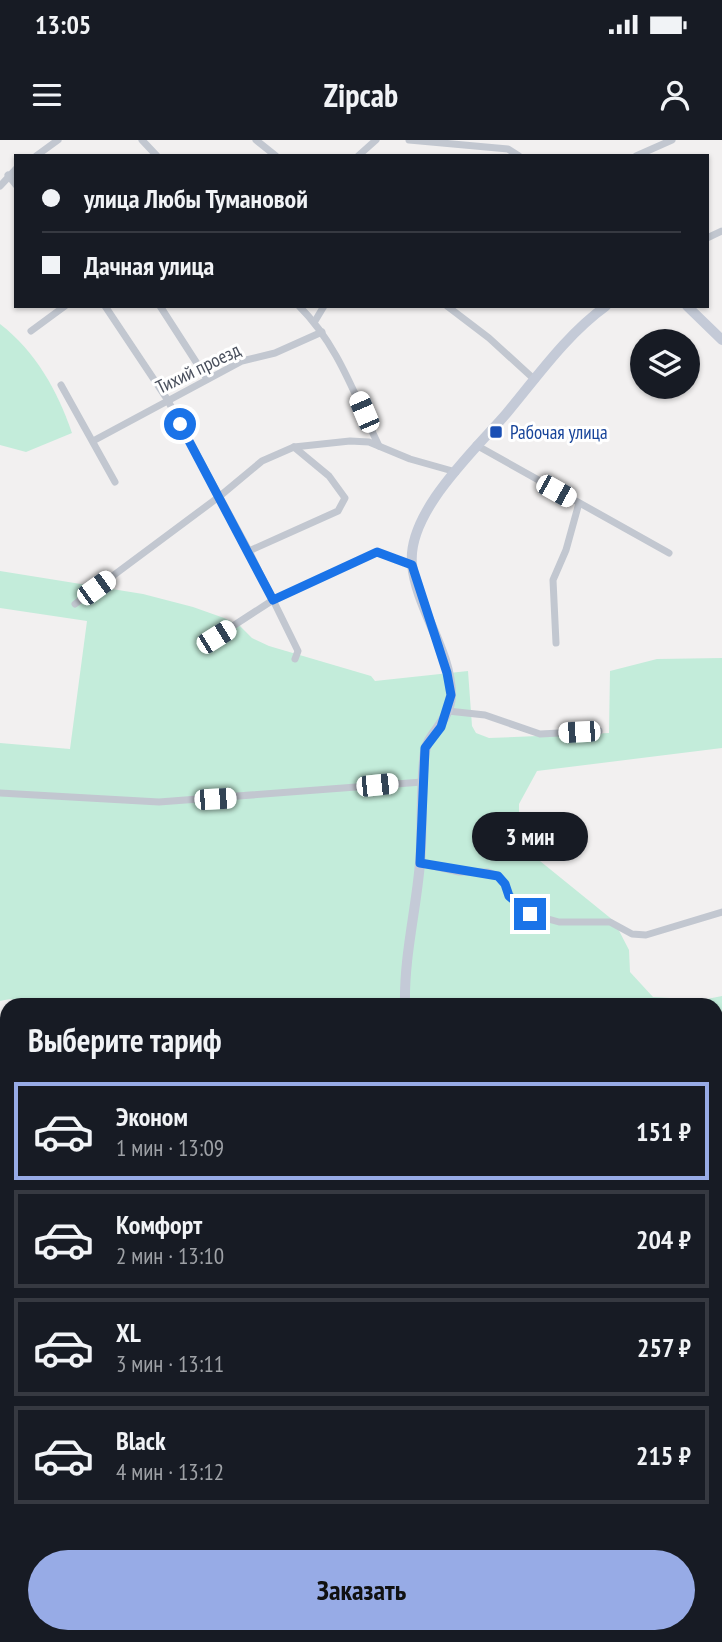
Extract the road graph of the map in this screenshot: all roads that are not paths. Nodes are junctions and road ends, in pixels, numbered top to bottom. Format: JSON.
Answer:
{"nodes":[{"id":1,"x":58,"y":140,"type":"edge"},
{"id":2,"x":142,"y":140,"type":"edge"},
{"id":3,"x":256,"y":140,"type":"edge"},
{"id":4,"x":376,"y":140,"type":"edge"},
{"id":5,"x":409,"y":140,"type":"edge"},
{"id":6,"x":672,"y":140,"type":"edge"},
{"id":7,"x":39,"y":154,"type":"edge"},
{"id":8,"x":155,"y":154,"type":"edge"},
{"id":9,"x":274,"y":154,"type":"edge"},
{"id":10,"x":360,"y":154,"type":"edge"},
{"id":11,"x":516,"y":154,"type":"edge"},
{"id":12,"x":640,"y":154,"type":"edge"},
{"id":13,"x":14,"y":170,"type":"edge"},
{"id":14,"x":8,"y":175,"type":"junction"},
{"id":15,"x":14,"y":182,"type":"edge"},
{"id":16,"x":0,"y":187,"type":"edge"},
{"id":17,"x":62,"y":308,"type":"edge"},
{"id":18,"x":106,"y":308,"type":"edge"},
{"id":19,"x":161,"y":308,"type":"edge"},
{"id":20,"x":301,"y":308,"type":"edge"},
{"id":21,"x":323,"y":308,"type":"edge"},
{"id":22,"x":450,"y":308,"type":"edge"},
{"id":23,"x":603,"y":308,"type":"edge"},
{"id":24,"x":689,"y":308,"type":"edge"},
{"id":25,"x":314,"y":321,"type":"junction"},
{"id":26,"x":31,"y":331,"type":"dead end"},
{"id":27,"x":322,"y":332,"type":"junction"},
{"id":28,"x":722,"y":340,"type":"edge"},
{"id":29,"x":207,"y":379,"type":"junction"},
{"id":30,"x":535,"y":380,"type":"junction"},
{"id":31,"x":61,"y":385,"type":"dead end"},
{"id":32,"x":167,"y":399,"type":"junction"},
{"id":33,"x":93,"y":441,"type":"junction"},
{"id":34,"x":379,"y":446,"type":"junction"},
{"id":35,"x":476,"y":446,"type":"junction"},
{"id":36,"x":293,"y":447,"type":"junction"},
{"id":37,"x":456,"y":472,"type":"junction"},
{"id":38,"x":116,"y":482,"type":"dead end"},
{"id":39,"x":220,"y":496,"type":"junction"},
{"id":40,"x":579,"y":503,"type":"junction"},
{"id":41,"x":249,"y":551,"type":"junction"},
{"id":42,"x":669,"y":553,"type":"dead end"},
{"id":43,"x":412,"y":565,"type":"junction"},
{"id":44,"x":273,"y":600,"type":"junction"},
{"id":45,"x":75,"y":604,"type":"dead end"},
{"id":46,"x":216,"y":637,"type":"dead end"},
{"id":47,"x":556,"y":643,"type":"dead end"},
{"id":48,"x":295,"y":659,"type":"dead end"},
{"id":49,"x":448,"y":711,"type":"junction"},
{"id":50,"x":599,"y":731,"type":"dead end"},
{"id":51,"x":422,"y":782,"type":"junction"},
{"id":52,"x":0,"y":793,"type":"edge"},
{"id":53,"x":420,"y":863,"type":"junction"},
{"id":54,"x":722,"y":912,"type":"edge"},
{"id":55,"x":405,"y":998,"type":"edge"}],
"edges":[{"from":1,"to":7,"type":"street"},
{"from":2,"to":8,"type":"street"},
{"from":3,"to":9,"type":"street"},
{"from":4,"to":10,"type":"street"},
{"from":5,"to":11,"type":"street"},
{"from":6,"to":12,"type":"street"},
{"from":13,"to":14,"type":"street"},
{"from":14,"to":15,"type":"street"},
{"from":14,"to":16,"type":"street"},
{"from":17,"to":26,"type":"street"},
{"from":18,"to":32,"type":"street"},
{"from":19,"to":29,"type":"street"},
{"from":20,"to":25,"type":"street"},
{"from":21,"to":25,"type":"street"},
{"from":22,"to":30,"type":"street"},
{"from":23,"to":30,"type":"street"},
{"from":24,"to":28,"type":"street"},
{"from":25,"to":27,"type":"street"},
{"from":27,"to":29,"type":"street","name":"Тихий проезд"},
{"from":27,"to":34,"type":"street"},
{"from":29,"to":32,"type":"street","name":"Тихий проезд"},
{"from":30,"to":35,"type":"street"},
{"from":31,"to":33,"type":"street"},
{"from":32,"to":33,"type":"street","name":"Тихий проезд"},
{"from":32,"to":39,"type":"street"},
{"from":33,"to":38,"type":"street"},
{"from":34,"to":36,"type":"street"},
{"from":34,"to":37,"type":"street"},
{"from":35,"to":37,"type":"street"},
{"from":35,"to":40,"type":"street"},
{"from":36,"to":39,"type":"street"},
{"from":36,"to":41,"type":"street"},
{"from":37,"to":43,"type":"street"},
{"from":39,"to":41,"type":"street"},
{"from":39,"to":45,"type":"street"},
{"from":40,"to":42,"type":"street"},
{"from":40,"to":47,"type":"street"},
{"from":41,"to":44,"type":"street"},
{"from":43,"to":44,"type":"street"},
{"from":43,"to":49,"type":"street"},
{"from":44,"to":46,"type":"street"},
{"from":44,"to":48,"type":"street"},
{"from":49,"to":50,"type":"street"},
{"from":49,"to":51,"type":"street"},
{"from":51,"to":52,"type":"street"},
{"from":51,"to":53,"type":"street"},
{"from":53,"to":54,"type":"street"},
{"from":53,"to":55,"type":"street"}]}
